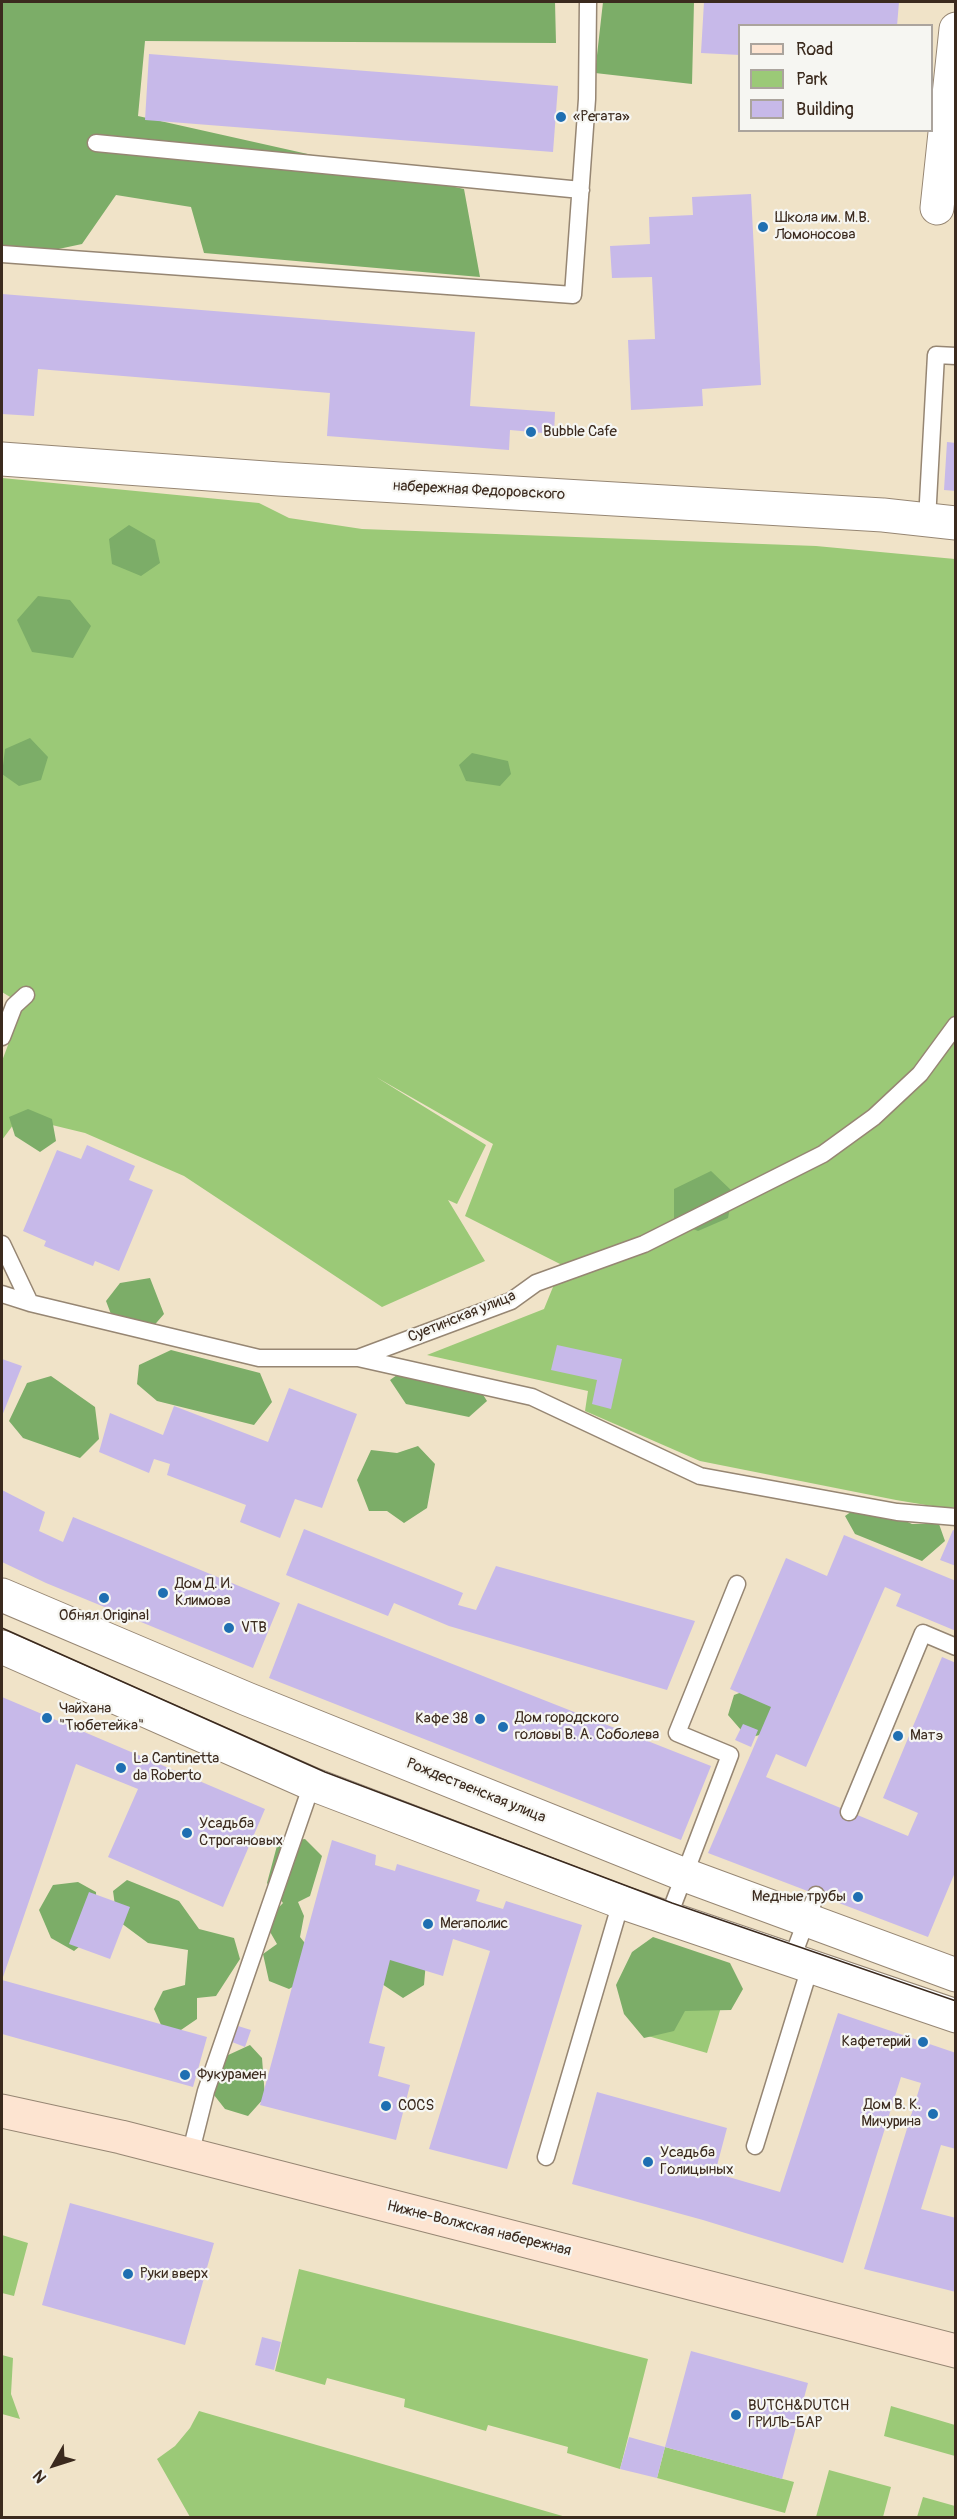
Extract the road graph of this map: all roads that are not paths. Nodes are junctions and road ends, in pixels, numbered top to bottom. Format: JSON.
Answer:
{"nodes":[{"id":1,"x":588,"y":2,"type":"edge"},
{"id":2,"x":956,"y":29,"type":"edge"},
{"id":3,"x":96,"y":143,"type":"dead end"},
{"id":4,"x":580,"y":190,"type":"junction"},
{"id":5,"x":946,"y":208,"type":"edge"},
{"id":6,"x":2,"y":254,"type":"edge"},
{"id":7,"x":956,"y":356,"type":"edge"},
{"id":8,"x":2,"y":459,"type":"edge"},
{"id":9,"x":941,"y":522,"type":"edge"},
{"id":10,"x":26,"y":995,"type":"dead end"},
{"id":11,"x":956,"y":1025,"type":"edge"},
{"id":12,"x":2,"y":1037,"type":"edge"},
{"id":13,"x":2,"y":1244,"type":"edge"},
{"id":14,"x":2,"y":1294,"type":"edge"},
{"id":15,"x":30,"y":1303,"type":"junction"},
{"id":16,"x":358,"y":1358,"type":"junction"},
{"id":17,"x":956,"y":1517,"type":"edge"},
{"id":18,"x":737,"y":1584,"type":"dead end"},
{"id":19,"x":2,"y":1595,"type":"edge"},
{"id":20,"x":2,"y":1647,"type":"edge"},
{"id":21,"x":956,"y":1647,"type":"edge"},
{"id":22,"x":312,"y":1784,"type":"junction"},
{"id":23,"x":849,"y":1812,"type":"dead end"},
{"id":24,"x":685,"y":1875,"type":"junction"},
{"id":25,"x":621,"y":1902,"type":"junction"},
{"id":26,"x":811,"y":1908,"type":"junction"},
{"id":27,"x":668,"y":1918,"type":"junction"},
{"id":28,"x":800,"y":1964,"type":"junction"},
{"id":29,"x":951,"y":1991,"type":"edge"},
{"id":30,"x":2,"y":2111,"type":"edge"},
{"id":31,"x":755,"y":2146,"type":"dead end"},
{"id":32,"x":190,"y":2155,"type":"junction"},
{"id":33,"x":546,"y":2157,"type":"dead end"},
{"id":34,"x":956,"y":2351,"type":"edge"}],
"edges":[{"from":1,"to":4,"type":"lane"},
{"from":2,"to":5,"type":"street"},
{"from":3,"to":4,"type":"lane"},
{"from":4,"to":6,"type":"lane"},
{"from":7,"to":9,"type":"lane"},
{"from":8,"to":9,"type":"street","name":"набережная Федоровского"},
{"from":10,"to":12,"type":"lane"},
{"from":11,"to":16,"type":"lane","name":"Суетинская улица"},
{"from":13,"to":15,"type":"lane"},
{"from":14,"to":15,"type":"lane","name":"Суетинская улица"},
{"from":15,"to":16,"type":"lane","name":"Суетинская улица"},
{"from":16,"to":17,"type":"lane"},
{"from":18,"to":24,"type":"lane"},
{"from":19,"to":24,"type":"street","name":"Рождественская улица"},
{"from":20,"to":22,"type":"street","name":"Рождественская улица"},
{"from":21,"to":23,"type":"lane"},
{"from":22,"to":25,"type":"street","name":"Рождественская улица"},
{"from":22,"to":32,"type":"lane"},
{"from":24,"to":26,"type":"street","name":"Рождественская улица"},
{"from":24,"to":27,"type":"lane"},
{"from":25,"to":27,"type":"street","name":"Рождественская улица"},
{"from":25,"to":33,"type":"lane"},
{"from":26,"to":28,"type":"lane"},
{"from":26,"to":29,"type":"street","name":"Рождественская улица"},
{"from":27,"to":28,"type":"street","name":"Рождественская улица"},
{"from":28,"to":29,"type":"street","name":"Рождественская улица"},
{"from":28,"to":31,"type":"lane"},
{"from":30,"to":32,"type":"main road","name":"Нижне-Волжская набережная"},
{"from":32,"to":34,"type":"main road","name":"Нижне-Волжская набережная"}]}
